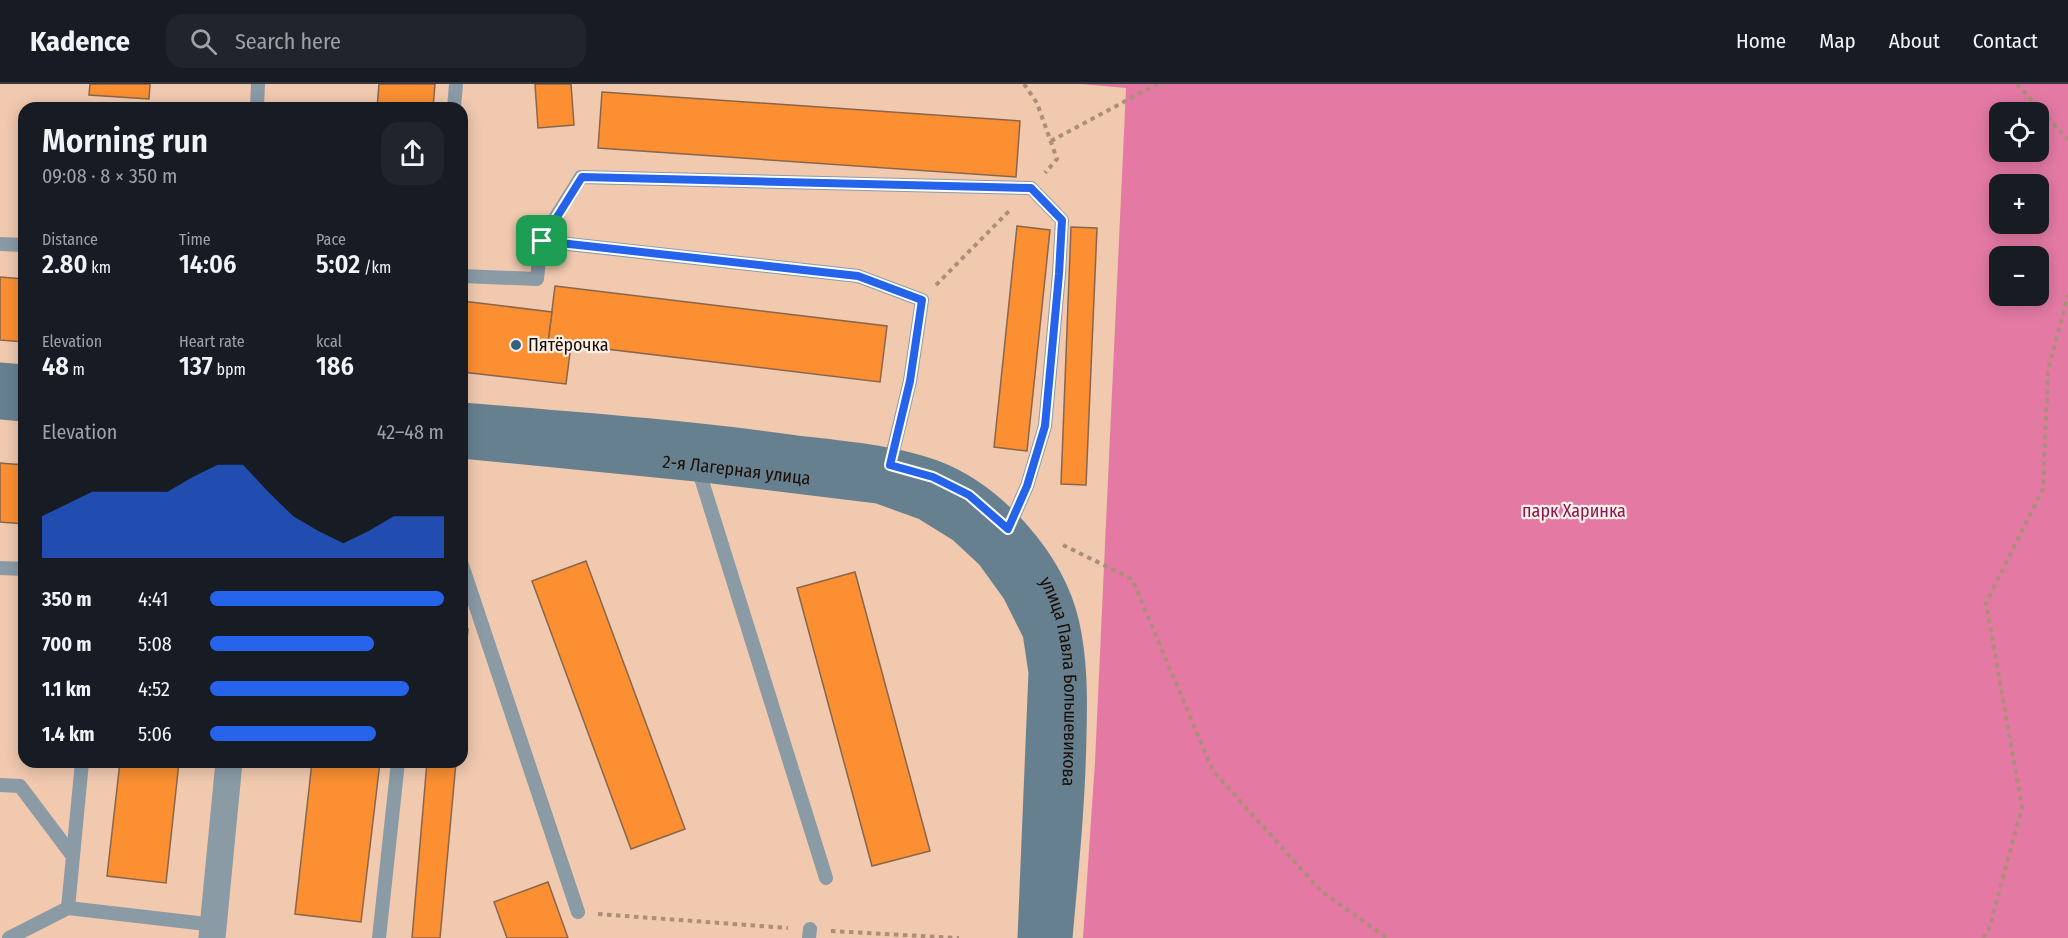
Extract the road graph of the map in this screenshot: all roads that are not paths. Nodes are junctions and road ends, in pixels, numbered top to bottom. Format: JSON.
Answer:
{"nodes":[{"id":1,"x":258,"y":84,"type":"edge"},
{"id":2,"x":456,"y":84,"type":"edge"},
{"id":3,"x":257,"y":102,"type":"edge"},
{"id":4,"x":454,"y":102,"type":"edge"},
{"id":5,"x":542,"y":241,"type":"junction"},
{"id":6,"x":0,"y":244,"type":"edge"},
{"id":7,"x":18,"y":245,"type":"edge"},
{"id":8,"x":468,"y":276,"type":"edge"},
{"id":9,"x":0,"y":379,"type":"edge"},
{"id":10,"x":18,"y":380,"type":"edge"},
{"id":11,"x":0,"y":402,"type":"edge"},
{"id":12,"x":18,"y":404,"type":"edge"},
{"id":13,"x":468,"y":419,"type":"edge"},
{"id":14,"x":468,"y":442,"type":"edge"},
{"id":15,"x":698,"y":452,"type":"junction"},
{"id":16,"x":890,"y":465,"type":"junction"},
{"id":17,"x":933,"y":477,"type":"joint"},
{"id":18,"x":1000,"y":541,"type":"junction"},
{"id":19,"x":0,"y":568,"type":"edge"},
{"id":20,"x":18,"y":569,"type":"edge"},
{"id":21,"x":468,"y":583,"type":"edge"},
{"id":22,"x":81,"y":768,"type":"edge"},
{"id":23,"x":228,"y":768,"type":"edge"},
{"id":24,"x":397,"y":768,"type":"edge"},
{"id":25,"x":0,"y":785,"type":"edge"},
{"id":26,"x":72,"y":855,"type":"junction"},
{"id":27,"x":826,"y":879,"type":"dead end"},
{"id":28,"x":68,"y":908,"type":"junction"},
{"id":29,"x":578,"y":912,"type":"road end"},
{"id":30,"x":214,"y":932,"type":"edge"},
{"id":31,"x":9,"y":938,"type":"edge"},
{"id":32,"x":379,"y":938,"type":"edge"},
{"id":33,"x":1034,"y":938,"type":"edge"},
{"id":34,"x":1056,"y":938,"type":"edge"}],
"edges":[{"from":1,"to":3,"type":"lane"},
{"from":2,"to":4,"type":"lane"},
{"from":5,"to":8,"type":"lane"},
{"from":5,"to":16,"type":"lane"},
{"from":5,"to":18,"type":"lane"},
{"from":6,"to":7,"type":"lane"},
{"from":9,"to":10,"type":"main road"},
{"from":11,"to":12,"type":"main road"},
{"from":13,"to":15,"type":"main road","name":"2-я Лагерная улица"},
{"from":14,"to":15,"type":"main road","name":"2-я Лагерная улица"},
{"from":15,"to":16,"type":"main road","name":"2-я Лагерная улица"},
{"from":15,"to":18,"type":"main road","name":"2-я Лагерная улица"},
{"from":15,"to":27,"type":"lane"},
{"from":16,"to":17,"type":"main road","name":"2-я Лагерная улица"},
{"from":17,"to":18,"type":"main road","name":"улица Павла Большевикова"},
{"from":18,"to":33,"type":"main road","name":"улица Павла Большевикова"},
{"from":18,"to":34,"type":"main road","name":"улица Павла Большевикова"},
{"from":19,"to":20,"type":"lane"},
{"from":21,"to":29,"type":"lane"},
{"from":22,"to":26,"type":"lane"},
{"from":23,"to":30,"type":"street"},
{"from":24,"to":32,"type":"lane"},
{"from":25,"to":26,"type":"lane"},
{"from":26,"to":28,"type":"lane"},
{"from":28,"to":30,"type":"lane"},
{"from":28,"to":31,"type":"lane"}]}
